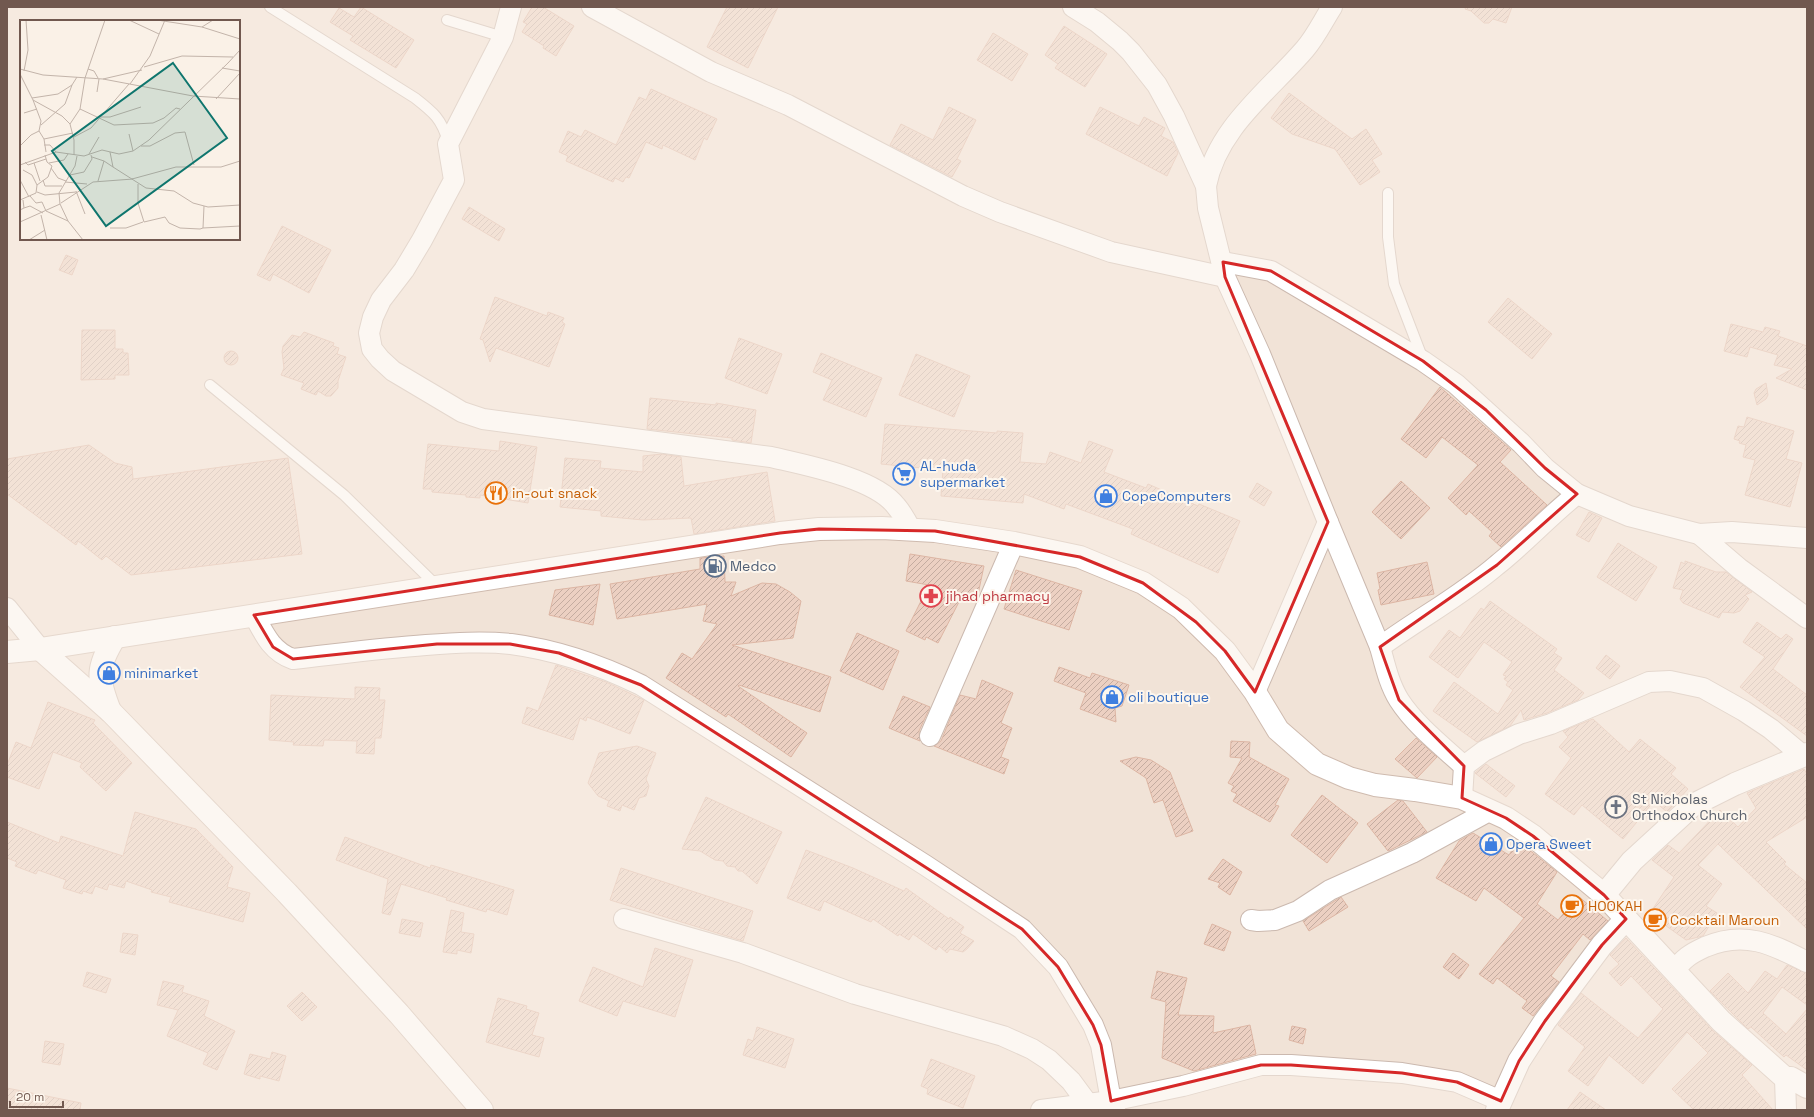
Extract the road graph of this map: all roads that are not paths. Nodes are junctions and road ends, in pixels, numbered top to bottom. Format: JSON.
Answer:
{"nodes":[{"id":1,"x":270,"y":7,"type":"edge"},
{"id":2,"x":511,"y":7,"type":"edge"},
{"id":3,"x":592,"y":7,"type":"edge"},
{"id":4,"x":1073,"y":7,"type":"edge"},
{"id":5,"x":1332,"y":7,"type":"edge"},
{"id":6,"x":447,"y":20,"type":"dead end"},
{"id":7,"x":503,"y":37,"type":"junction"},
{"id":8,"x":448,"y":144,"type":"junction"},
{"id":9,"x":1206,"y":186,"type":"junction"},
{"id":10,"x":1388,"y":193,"type":"dead end"},
{"id":11,"x":1224,"y":270,"type":"junction"},
{"id":12,"x":1423,"y":360,"type":"junction"},
{"id":13,"x":210,"y":385,"type":"dead end"},
{"id":14,"x":1576,"y":494,"type":"junction"},
{"id":15,"x":1328,"y":522,"type":"junction"},
{"id":16,"x":911,"y":530,"type":"junction"},
{"id":17,"x":1699,"y":534,"type":"junction"},
{"id":18,"x":1807,"y":538,"type":"edge"},
{"id":19,"x":1014,"y":543,"type":"junction"},
{"id":20,"x":437,"y":586,"type":"junction"},
{"id":21,"x":7,"y":608,"type":"edge"},
{"id":22,"x":254,"y":615,"type":"junction"},
{"id":23,"x":1807,"y":618,"type":"edge"},
{"id":24,"x":115,"y":637,"type":"junction"},
{"id":25,"x":1380,"y":647,"type":"junction"},
{"id":26,"x":40,"y":649,"type":"junction"},
{"id":27,"x":7,"y":652,"type":"edge"},
{"id":28,"x":1255,"y":692,"type":"junction"},
{"id":29,"x":111,"y":712,"type":"junction"},
{"id":30,"x":930,"y":736,"type":"dead end"},
{"id":31,"x":1805,"y":754,"type":"edge"},
{"id":32,"x":1464,"y":766,"type":"junction"},
{"id":33,"x":1462,"y":798,"type":"junction"},
{"id":34,"x":1489,"y":811,"type":"junction"},
{"id":35,"x":1604,"y":895,"type":"junction"},
{"id":36,"x":624,"y":919,"type":"dead end"},
{"id":37,"x":1626,"y":919,"type":"junction"},
{"id":38,"x":1251,"y":920,"type":"dead end"},
{"id":39,"x":1807,"y":962,"type":"edge"},
{"id":40,"x":1674,"y":971,"type":"junction"},
{"id":41,"x":1785,"y":1078,"type":"junction"},
{"id":42,"x":1807,"y":1087,"type":"edge"},
{"id":43,"x":1088,"y":1104,"type":"junction"},
{"id":44,"x":1113,"y":1105,"type":"edge"},
{"id":45,"x":1498,"y":1105,"type":"edge"},
{"id":46,"x":482,"y":1110,"type":"edge"},
{"id":47,"x":1041,"y":1110,"type":"edge"},
{"id":48,"x":1786,"y":1110,"type":"edge"}],
"edges":[{"from":1,"to":8,"type":"lane"},
{"from":2,"to":7,"type":"street"},
{"from":3,"to":11,"type":"street"},
{"from":4,"to":9,"type":"street"},
{"from":5,"to":9,"type":"street"},
{"from":6,"to":7,"type":"lane"},
{"from":7,"to":8,"type":"street"},
{"from":8,"to":16,"type":"street"},
{"from":9,"to":11,"type":"street"},
{"from":10,"to":12,"type":"lane"},
{"from":11,"to":12,"type":"street"},
{"from":11,"to":15,"type":"street"},
{"from":12,"to":14,"type":"street"},
{"from":13,"to":20,"type":"lane"},
{"from":14,"to":17,"type":"street"},
{"from":14,"to":25,"type":"street"},
{"from":15,"to":25,"type":"street"},
{"from":15,"to":28,"type":"street"},
{"from":16,"to":19,"type":"main road"},
{"from":16,"to":20,"type":"main road"},
{"from":17,"to":18,"type":"street"},
{"from":17,"to":23,"type":"street"},
{"from":19,"to":28,"type":"main road"},
{"from":19,"to":30,"type":"street"},
{"from":20,"to":22,"type":"main road"},
{"from":21,"to":26,"type":"street"},
{"from":22,"to":24,"type":"main road"},
{"from":22,"to":44,"type":"street"},
{"from":24,"to":26,"type":"main road"},
{"from":24,"to":29,"type":"main road"},
{"from":25,"to":32,"type":"street"},
{"from":26,"to":27,"type":"main road"},
{"from":26,"to":29,"type":"main road"},
{"from":28,"to":33,"type":"main road"},
{"from":29,"to":46,"type":"main road"},
{"from":31,"to":32,"type":"street"},
{"from":31,"to":35,"type":"main road"},
{"from":32,"to":33,"type":"street"},
{"from":33,"to":34,"type":"main road"},
{"from":34,"to":35,"type":"main road"},
{"from":34,"to":38,"type":"street"},
{"from":35,"to":37,"type":"main road"},
{"from":36,"to":43,"type":"street"},
{"from":37,"to":40,"type":"main road"},
{"from":37,"to":45,"type":"main road"},
{"from":39,"to":40,"type":"street"},
{"from":40,"to":41,"type":"main road"},
{"from":41,"to":42,"type":"main road"},
{"from":41,"to":48,"type":"street"},
{"from":43,"to":44,"type":"street"},
{"from":43,"to":47,"type":"street"},
{"from":44,"to":45,"type":"street"}]}
